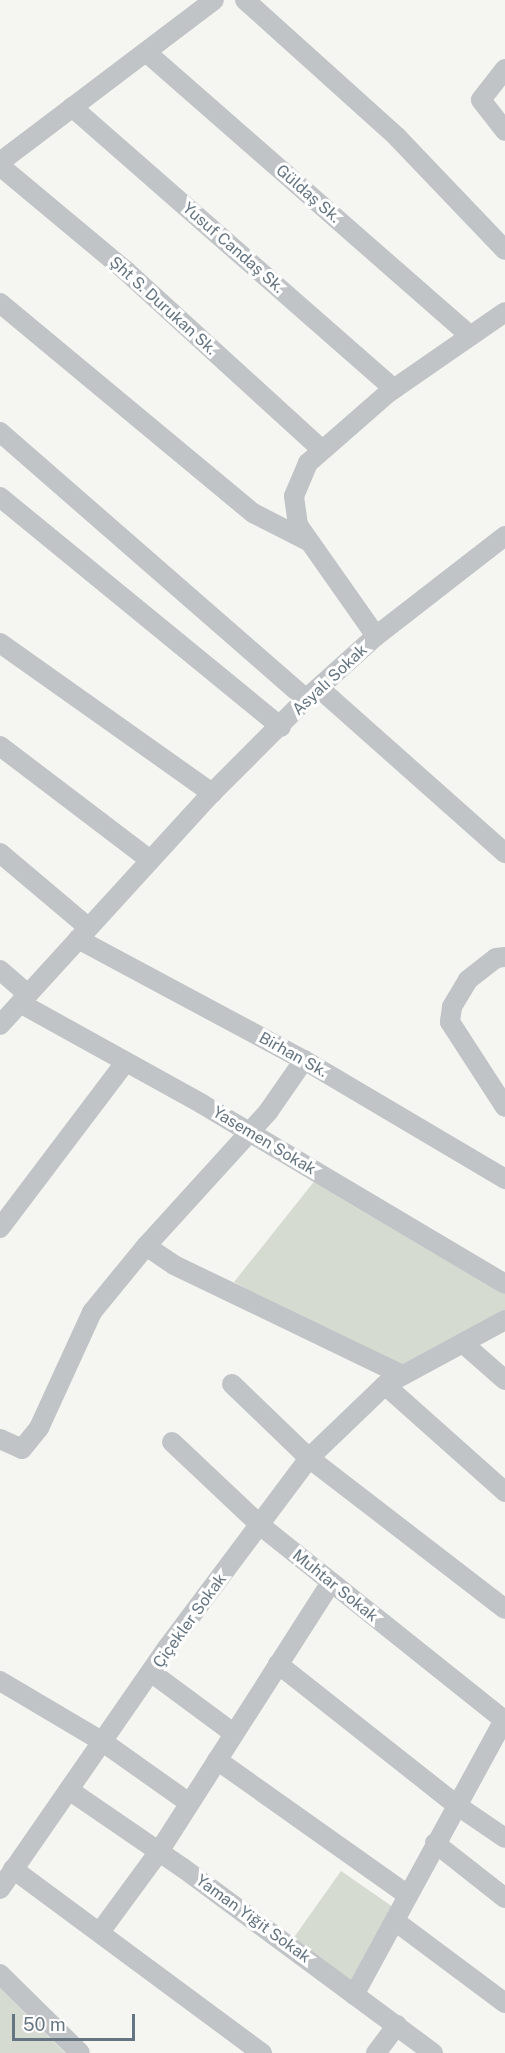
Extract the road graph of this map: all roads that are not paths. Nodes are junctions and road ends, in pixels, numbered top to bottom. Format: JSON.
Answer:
{"nodes":[{"id":1,"x":214,"y":0,"type":"edge"},
{"id":2,"x":245,"y":0,"type":"edge"},
{"id":3,"x":146,"y":52,"type":"junction"},
{"id":4,"x":505,"y":69,"type":"edge"},
{"id":5,"x":72,"y":108,"type":"junction"},
{"id":6,"x":505,"y":131,"type":"edge"},
{"id":7,"x":0,"y":164,"type":"edge"},
{"id":8,"x":505,"y":250,"type":"edge"},
{"id":9,"x":0,"y":303,"type":"edge"},
{"id":10,"x":505,"y":312,"type":"edge"},
{"id":11,"x":470,"y":336,"type":"junction"},
{"id":12,"x":394,"y":389,"type":"junction"},
{"id":13,"x":0,"y":432,"type":"edge"},
{"id":14,"x":322,"y":450,"type":"junction"},
{"id":15,"x":0,"y":497,"type":"edge"},
{"id":16,"x":505,"y":536,"type":"edge"},
{"id":17,"x":310,"y":543,"type":"junction"},
{"id":18,"x":376,"y":636,"type":"junction"},
{"id":19,"x":0,"y":643,"type":"edge"},
{"id":20,"x":313,"y":693,"type":"junction"},
{"id":21,"x":281,"y":727,"type":"junction"},
{"id":22,"x":0,"y":746,"type":"edge"},
{"id":23,"x":212,"y":793,"type":"junction"},
{"id":24,"x":0,"y":853,"type":"edge"},
{"id":25,"x":505,"y":853,"type":"edge"},
{"id":26,"x":150,"y":860,"type":"junction"},
{"id":27,"x":83,"y":933,"type":"junction"},
{"id":28,"x":505,"y":957,"type":"edge"},
{"id":29,"x":0,"y":970,"type":"edge"},
{"id":30,"x":24,"y":998,"type":"junction"},
{"id":31,"x":0,"y":1025,"type":"edge"},
{"id":32,"x":304,"y":1060,"type":"junction"},
{"id":33,"x":125,"y":1063,"type":"junction"},
{"id":34,"x":505,"y":1107,"type":"edge"},
{"id":35,"x":250,"y":1132,"type":"junction"},
{"id":36,"x":505,"y":1179,"type":"edge"},
{"id":37,"x":0,"y":1228,"type":"edge"},
{"id":38,"x":146,"y":1246,"type":"junction"},
{"id":39,"x":505,"y":1284,"type":"edge"},
{"id":40,"x":505,"y":1320,"type":"edge"},
{"id":41,"x":465,"y":1345,"type":"junction"},
{"id":42,"x":403,"y":1375,"type":"junction"},
{"id":43,"x":505,"y":1380,"type":"edge"},
{"id":44,"x":232,"y":1384,"type":"dead end"},
{"id":45,"x":385,"y":1385,"type":"junction"},
{"id":46,"x":0,"y":1439,"type":"edge"},
{"id":47,"x":172,"y":1442,"type":"dead end"},
{"id":48,"x":309,"y":1458,"type":"junction"},
{"id":49,"x":505,"y":1492,"type":"edge"},
{"id":50,"x":261,"y":1526,"type":"junction"},
{"id":51,"x":330,"y":1584,"type":"junction"},
{"id":52,"x":505,"y":1609,"type":"edge"},
{"id":53,"x":278,"y":1664,"type":"junction"},
{"id":54,"x":152,"y":1673,"type":"junction"},
{"id":55,"x":0,"y":1681,"type":"edge"},
{"id":56,"x":504,"y":1720,"type":"edge"},
{"id":57,"x":233,"y":1734,"type":"junction"},
{"id":58,"x":103,"y":1742,"type":"junction"},
{"id":59,"x":217,"y":1760,"type":"junction"},
{"id":60,"x":69,"y":1790,"type":"junction"},
{"id":61,"x":189,"y":1803,"type":"junction"},
{"id":62,"x":454,"y":1804,"type":"junction"},
{"id":63,"x":505,"y":1838,"type":"edge"},
{"id":64,"x":435,"y":1843,"type":"junction"},
{"id":65,"x":158,"y":1852,"type":"junction"},
{"id":66,"x":14,"y":1869,"type":"junction"},
{"id":67,"x":0,"y":1889,"type":"edge"},
{"id":68,"x":408,"y":1895,"type":"junction"},
{"id":69,"x":505,"y":1898,"type":"edge"},
{"id":70,"x":395,"y":1921,"type":"junction"},
{"id":71,"x":100,"y":1932,"type":"junction"},
{"id":72,"x":0,"y":1974,"type":"edge"},
{"id":73,"x":354,"y":1995,"type":"junction"},
{"id":74,"x":505,"y":2003,"type":"edge"},
{"id":75,"x":397,"y":2025,"type":"junction"},
{"id":76,"x":80,"y":2053,"type":"edge"},
{"id":77,"x":262,"y":2053,"type":"edge"},
{"id":78,"x":376,"y":2053,"type":"edge"},
{"id":79,"x":433,"y":2053,"type":"edge"}],
"edges":[{"from":1,"to":3,"type":"street"},
{"from":2,"to":8,"type":"street"},
{"from":3,"to":5,"type":"street"},
{"from":3,"to":11,"type":"street","name":"Güldaş Sk."},
{"from":4,"to":6,"type":"street"},
{"from":5,"to":7,"type":"street"},
{"from":5,"to":12,"type":"street","name":"Yusuf Candaş Sk."},
{"from":7,"to":14,"type":"street","name":"Şht S. Durukan Sk."},
{"from":9,"to":17,"type":"street"},
{"from":10,"to":11,"type":"street","name":"Asyalı Sokak"},
{"from":11,"to":12,"type":"street","name":"Asyalı Sokak"},
{"from":12,"to":14,"type":"street","name":"Asyalı Sokak"},
{"from":13,"to":20,"type":"street"},
{"from":14,"to":17,"type":"street","name":"Asyalı Sokak"},
{"from":15,"to":21,"type":"street"},
{"from":16,"to":18,"type":"street"},
{"from":17,"to":18,"type":"street","name":"Asyalı Sokak"},
{"from":18,"to":20,"type":"street","name":"Asyalı Sokak"},
{"from":19,"to":23,"type":"street"},
{"from":20,"to":21,"type":"street","name":"Asyalı Sokak"},
{"from":20,"to":25,"type":"street"},
{"from":21,"to":23,"type":"street","name":"Asyalı Sokak"},
{"from":22,"to":26,"type":"street"},
{"from":23,"to":26,"type":"street","name":"Asyalı Sokak"},
{"from":24,"to":27,"type":"street","name":"Birhan Sk."},
{"from":26,"to":27,"type":"street","name":"Asyalı Sokak"},
{"from":27,"to":30,"type":"street","name":"Asyalı Sokak"},
{"from":27,"to":32,"type":"street","name":"Birhan Sk."},
{"from":28,"to":34,"type":"street"},
{"from":29,"to":30,"type":"street","name":"Yasemen Sokak"},
{"from":30,"to":31,"type":"street","name":"Asyalı Sokak"},
{"from":30,"to":33,"type":"street","name":"Yasemen Sokak"},
{"from":32,"to":35,"type":"street"},
{"from":32,"to":36,"type":"street","name":"Birhan Sk."},
{"from":33,"to":35,"type":"street","name":"Yasemen Sokak"},
{"from":33,"to":37,"type":"street"},
{"from":35,"to":38,"type":"street"},
{"from":35,"to":39,"type":"street","name":"Yasemen Sokak"},
{"from":38,"to":42,"type":"street"},
{"from":38,"to":46,"type":"street"},
{"from":40,"to":41,"type":"street","name":"Çiçekler Sokak"},
{"from":41,"to":42,"type":"street","name":"Çiçekler Sokak"},
{"from":41,"to":43,"type":"street"},
{"from":42,"to":45,"type":"street","name":"Çiçekler Sokak"},
{"from":44,"to":48,"type":"street"},
{"from":45,"to":48,"type":"street","name":"Çiçekler Sokak"},
{"from":45,"to":49,"type":"street"},
{"from":47,"to":50,"type":"street","name":"Muhtar Sokak"},
{"from":48,"to":50,"type":"street","name":"Çiçekler Sokak"},
{"from":48,"to":52,"type":"street"},
{"from":50,"to":51,"type":"street","name":"Muhtar Sokak"},
{"from":50,"to":54,"type":"street","name":"Çiçekler Sokak"},
{"from":51,"to":53,"type":"street"},
{"from":51,"to":56,"type":"street","name":"Muhtar Sokak"},
{"from":53,"to":57,"type":"street"},
{"from":53,"to":62,"type":"street"},
{"from":54,"to":57,"type":"street"},
{"from":54,"to":58,"type":"street","name":"Çiçekler Sokak"},
{"from":55,"to":58,"type":"street"},
{"from":56,"to":62,"type":"street"},
{"from":57,"to":59,"type":"street"},
{"from":58,"to":60,"type":"street","name":"Çiçekler Sokak"},
{"from":58,"to":61,"type":"street"},
{"from":59,"to":61,"type":"street"},
{"from":59,"to":68,"type":"street"},
{"from":60,"to":65,"type":"street","name":"Yaman Yiğit Sokak"},
{"from":60,"to":66,"type":"street","name":"Çiçekler Sokak"},
{"from":61,"to":65,"type":"street"},
{"from":62,"to":63,"type":"street"},
{"from":62,"to":64,"type":"street"},
{"from":64,"to":68,"type":"street"},
{"from":64,"to":69,"type":"street"},
{"from":65,"to":71,"type":"street"},
{"from":65,"to":73,"type":"street","name":"Yaman Yiğit Sokak"},
{"from":66,"to":67,"type":"street","name":"Çiçekler Sokak"},
{"from":66,"to":71,"type":"street"},
{"from":68,"to":70,"type":"street"},
{"from":70,"to":73,"type":"street"},
{"from":70,"to":74,"type":"street"},
{"from":71,"to":77,"type":"street"},
{"from":72,"to":76,"type":"street"},
{"from":73,"to":75,"type":"street","name":"Yaman Yiğit Sokak"},
{"from":75,"to":78,"type":"street"},
{"from":75,"to":79,"type":"street","name":"Yaman Yiğit Sokak"}]}
